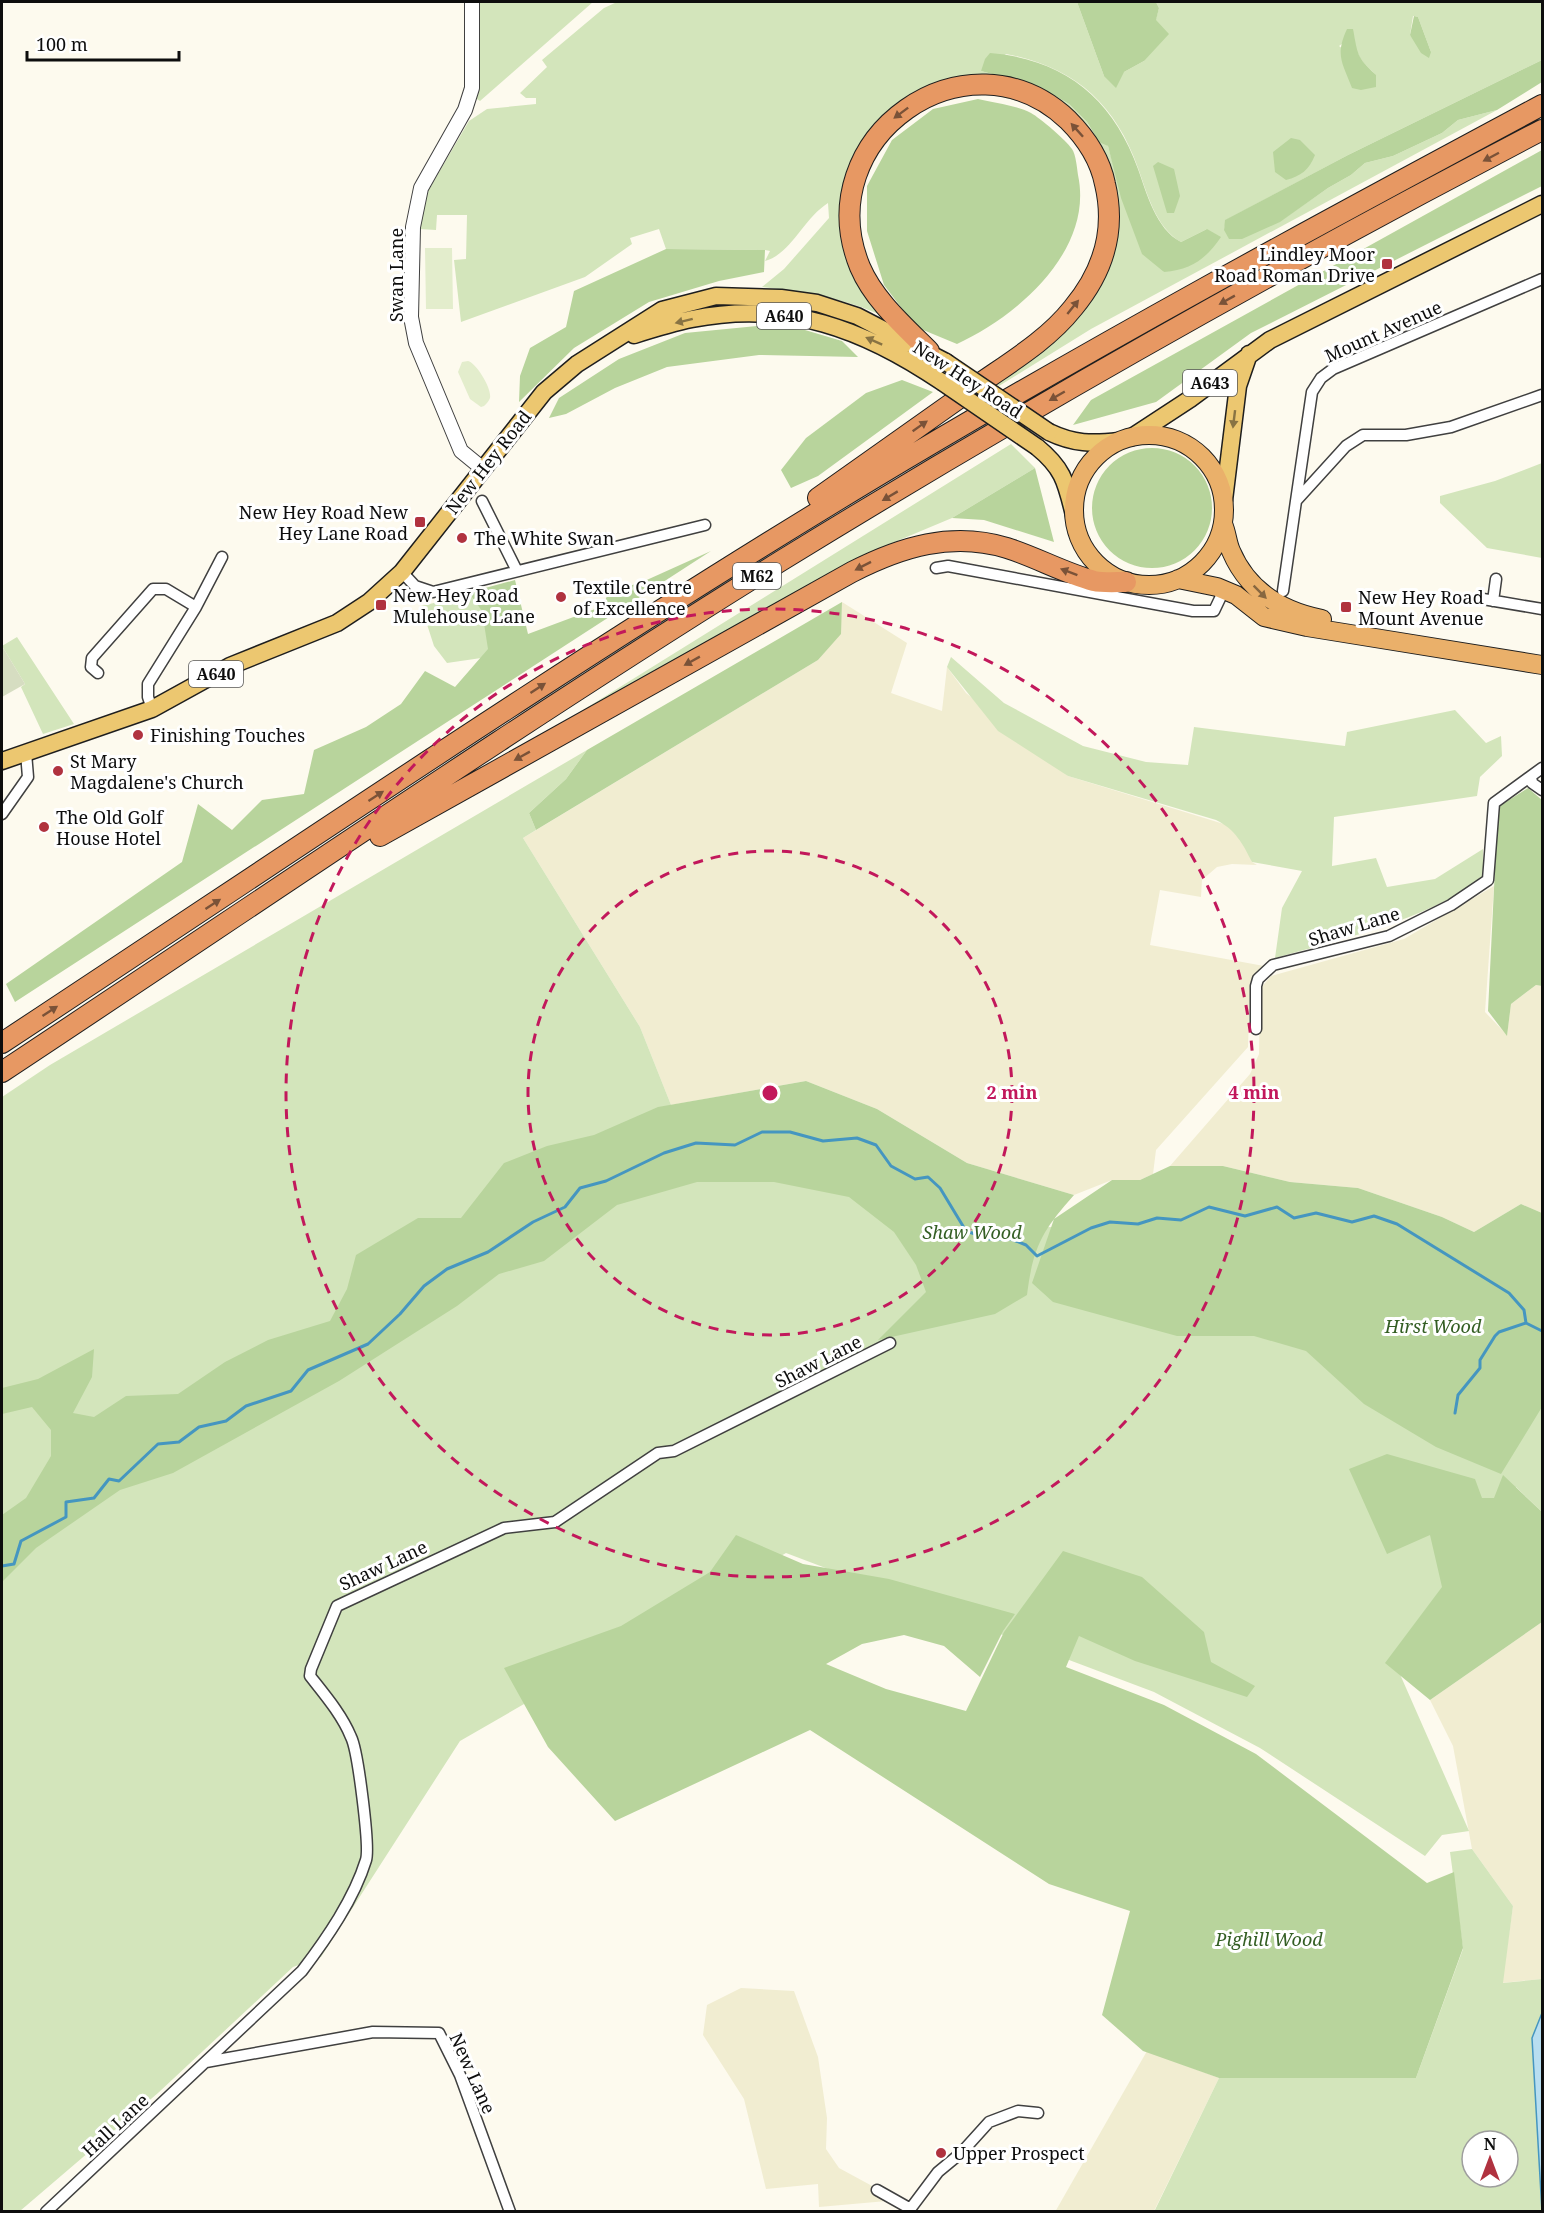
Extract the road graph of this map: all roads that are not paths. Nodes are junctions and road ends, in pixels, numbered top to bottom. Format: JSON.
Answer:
{"nodes":[{"id":1,"x":472,"y":2,"type":"edge"},
{"id":2,"x":1542,"y":105,"type":"edge"},
{"id":3,"x":1542,"y":130,"type":"edge"},
{"id":4,"x":1542,"y":204,"type":"edge"},
{"id":5,"x":1542,"y":279,"type":"edge"},
{"id":6,"x":614,"y":340,"type":"junction"},
{"id":7,"x":929,"y":351,"type":"junction"},
{"id":8,"x":1249,"y":354,"type":"junction"},
{"id":9,"x":1542,"y":395,"type":"edge"},
{"id":10,"x":1125,"y":439,"type":"junction"},
{"id":11,"x":483,"y":469,"type":"junction"},
{"id":12,"x":1224,"y":500,"type":"junction"},
{"id":13,"x":482,"y":501,"type":"dead end"},
{"id":14,"x":1296,"y":501,"type":"junction"},
{"id":15,"x":1074,"y":515,"type":"junction"},
{"id":16,"x":1223,"y":524,"type":"junction"},
{"id":17,"x":705,"y":525,"type":"dead end"},
{"id":18,"x":222,"y":557,"type":"dead end"},
{"id":19,"x":1234,"y":559,"type":"junction"},
{"id":20,"x":936,"y":568,"type":"dead end"},
{"id":21,"x":517,"y":571,"type":"junction"},
{"id":22,"x":402,"y":572,"type":"junction"},
{"id":23,"x":1178,"y":579,"type":"junction"},
{"id":24,"x":1496,"y":579,"type":"dead end"},
{"id":25,"x":1126,"y":582,"type":"junction"},
{"id":26,"x":1224,"y":590,"type":"junction"},
{"id":27,"x":1283,"y":591,"type":"dead end"},
{"id":28,"x":667,"y":606,"type":"junction"},
{"id":29,"x":196,"y":607,"type":"junction"},
{"id":30,"x":1542,"y":609,"type":"edge"},
{"id":31,"x":1542,"y":654,"type":"edge"},
{"id":32,"x":1484,"y":655,"type":"junction"},
{"id":33,"x":1542,"y":665,"type":"edge"},
{"id":34,"x":1542,"y":671,"type":"edge"},
{"id":35,"x":98,"y":672,"type":"dead end"},
{"id":36,"x":152,"y":709,"type":"junction"},
{"id":37,"x":26,"y":753,"type":"junction"},
{"id":38,"x":2,"y":761,"type":"edge"},
{"id":39,"x":1542,"y":768,"type":"edge"},
{"id":40,"x":1531,"y":776,"type":"junction"},
{"id":41,"x":1542,"y":790,"type":"edge"},
{"id":42,"x":2,"y":814,"type":"edge"},
{"id":43,"x":237,"y":916,"type":"junction"},
{"id":44,"x":1256,"y":1029,"type":"dead end"},
{"id":45,"x":2,"y":1043,"type":"edge"},
{"id":46,"x":2,"y":1072,"type":"edge"},
{"id":47,"x":890,"y":1342,"type":"dead end"},
{"id":48,"x":206,"y":2062,"type":"junction"},
{"id":49,"x":1038,"y":2113,"type":"dead end"},
{"id":50,"x":877,"y":2190,"type":"dead end"},
{"id":51,"x":908,"y":2210,"type":"edge"},
{"id":52,"x":46,"y":2211,"type":"edge"},
{"id":53,"x":510,"y":2211,"type":"edge"}],
"edges":[{"from":1,"to":11,"type":"street","name":"Swan Lane"},
{"from":2,"to":28,"type":"highway","number":"M62"},
{"from":3,"to":43,"type":"highway","number":"M62","one_way":true},
{"from":4,"to":8,"type":"main road","number":"A643"},
{"from":5,"to":14,"type":"street","name":"Mount Avenue"},
{"from":6,"to":7,"type":"main road","name":"New Hey Road","number":"A640"},
{"from":6,"to":11,"type":"main road","name":"New Hey Road","number":"A640"},
{"from":15,"to":6,"type":"main road","name":"New Hey Road","number":"A640","one_way":true,"bridge":true},
{"from":7,"to":10,"type":"main road","name":"New Hey Road","number":"A640","bridge":true},
{"from":28,"to":7,"type":"highway","one_way":true},
{"from":8,"to":10,"type":"main road","number":"A643"},
{"from":8,"to":12,"type":"main road","number":"A643","one_way":true},
{"from":9,"to":14,"type":"street"},
{"from":10,"to":12,"type":"highway","number":"A640"},
{"from":10,"to":15,"type":"highway","number":"A640"},
{"from":11,"to":22,"type":"main road","name":"New Hey Road","number":"A640"},
{"from":12,"to":16,"type":"highway","number":"A640"},
{"from":13,"to":21,"type":"street"},
{"from":14,"to":27,"type":"street","name":"Mount Avenue"},
{"from":15,"to":25,"type":"highway","number":"A640"},
{"from":16,"to":19,"type":"highway","number":"A640"},
{"from":16,"to":23,"type":"highway","number":"A640"},
{"from":17,"to":21,"type":"street"},
{"from":18,"to":29,"type":"street"},
{"from":19,"to":26,"type":"highway"},
{"from":19,"to":31,"type":"highway","number":"A640","one_way":true},
{"from":20,"to":26,"type":"street"},
{"from":21,"to":22,"type":"street"},
{"from":22,"to":36,"type":"main road","name":"New Hey Road","number":"A640"},
{"from":23,"to":25,"type":"highway","number":"A640"},
{"from":23,"to":26,"type":"highway","number":"A640"},
{"from":24,"to":30,"type":"street"},
{"from":25,"to":43,"type":"highway","one_way":true},
{"from":26,"to":32,"type":"highway","number":"A640"},
{"from":45,"to":28,"type":"highway","number":"M62","one_way":true},
{"from":29,"to":35,"type":"street"},
{"from":29,"to":36,"type":"street"},
{"from":32,"to":33,"type":"highway","number":"A640"},
{"from":32,"to":34,"type":"street"},
{"from":36,"to":37,"type":"main road","name":"New Hey Road","number":"A640"},
{"from":37,"to":38,"type":"main road","name":"New Hey Road","number":"A640"},
{"from":37,"to":42,"type":"street"},
{"from":39,"to":40,"type":"street"},
{"from":40,"to":41,"type":"street"},
{"from":40,"to":44,"type":"street","name":"Shaw Lane"},
{"from":43,"to":46,"type":"highway","number":"M62"},
{"from":47,"to":48,"type":"street","name":"Shaw Lane"},
{"from":48,"to":52,"type":"street","name":"Hall Lane"},
{"from":48,"to":53,"type":"street","name":"New Lane"},
{"from":49,"to":51,"type":"street"},
{"from":50,"to":51,"type":"street"}]}
